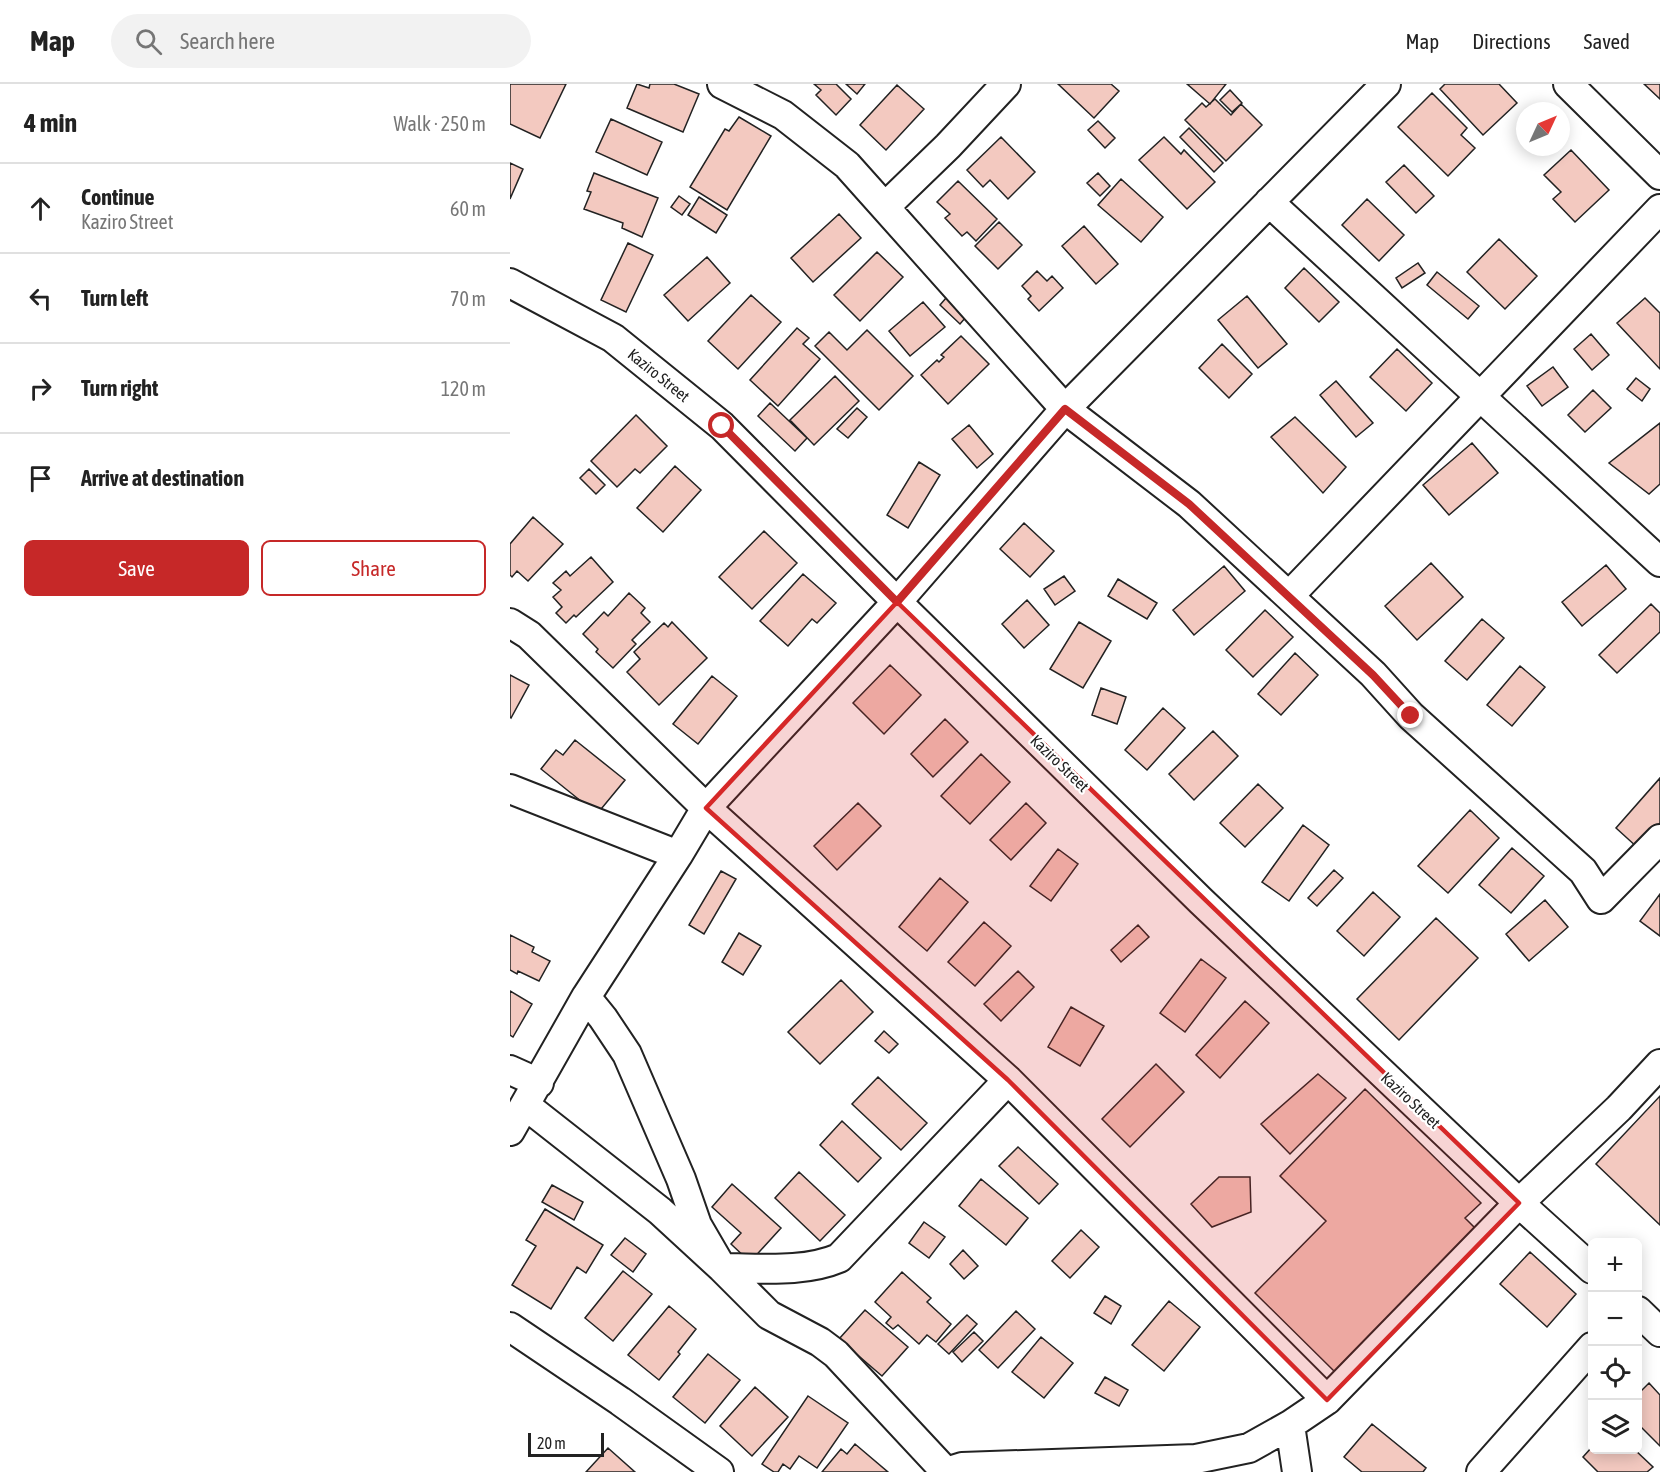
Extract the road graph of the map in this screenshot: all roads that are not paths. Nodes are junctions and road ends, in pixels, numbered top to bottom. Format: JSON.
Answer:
{"nodes":[{"id":1,"x":722,"y":84,"type":"edge"},
{"id":2,"x":1006,"y":84,"type":"edge"},
{"id":3,"x":1386,"y":84,"type":"edge"},
{"id":4,"x":1568,"y":84,"type":"edge"},
{"id":5,"x":1660,"y":175,"type":"edge"},
{"id":6,"x":1269,"y":202,"type":"junction"},
{"id":7,"x":885,"y":206,"type":"junction"},
{"id":8,"x":1660,"y":209,"type":"edge"},
{"id":9,"x":510,"y":283,"type":"edge"},
{"id":10,"x":1479,"y":397,"type":"junction"},
{"id":11,"x":1065,"y":409,"type":"junction"},
{"id":12,"x":1660,"y":562,"type":"edge"},
{"id":13,"x":1289,"y":596,"type":"junction"},
{"id":14,"x":897,"y":602,"type":"junction"},
{"id":15,"x":510,"y":623,"type":"edge"},
{"id":16,"x":510,"y":789,"type":"edge"},
{"id":17,"x":706,"y":808,"type":"junction"},
{"id":18,"x":1660,"y":838,"type":"edge"},
{"id":19,"x":678,"y":855,"type":"junction"},
{"id":20,"x":585,"y":997,"type":"junction"},
{"id":21,"x":1660,"y":1065,"type":"edge"},
{"id":22,"x":510,"y":1070,"type":"edge"},
{"id":23,"x":1008,"y":1080,"type":"junction"},
{"id":24,"x":532,"y":1094,"type":"junction"},
{"id":25,"x":510,"y":1131,"type":"edge"},
{"id":26,"x":1519,"y":1203,"type":"junction"},
{"id":27,"x":1588,"y":1265,"type":"edge"},
{"id":28,"x":722,"y":1268,"type":"junction"},
{"id":29,"x":1642,"y":1315,"type":"edge"},
{"id":30,"x":510,"y":1327,"type":"edge"},
{"id":31,"x":1660,"y":1332,"type":"edge"},
{"id":32,"x":1588,"y":1353,"type":"edge"},
{"id":33,"x":1327,"y":1400,"type":"junction"},
{"id":34,"x":1290,"y":1425,"type":"junction"},
{"id":35,"x":965,"y":1470,"type":"edge"},
{"id":36,"x":718,"y":1472,"type":"edge"},
{"id":37,"x":1296,"y":1472,"type":"edge"},
{"id":38,"x":1481,"y":1472,"type":"edge"}],
"edges":[{"from":1,"to":7,"type":"street"},
{"from":2,"to":7,"type":"street"},
{"from":3,"to":6,"type":"street"},
{"from":4,"to":5,"type":"street"},
{"from":6,"to":10,"type":"street"},
{"from":6,"to":11,"type":"street"},
{"from":7,"to":11,"type":"street"},
{"from":8,"to":10,"type":"street"},
{"from":9,"to":14,"type":"street","name":"Kaziro Street"},
{"from":10,"to":12,"type":"street"},
{"from":10,"to":13,"type":"street"},
{"from":11,"to":13,"type":"street"},
{"from":11,"to":14,"type":"street"},
{"from":13,"to":18,"type":"street"},
{"from":14,"to":17,"type":"street"},
{"from":14,"to":26,"type":"street","name":"Kaziro Street"},
{"from":15,"to":17,"type":"street"},
{"from":16,"to":19,"type":"street"},
{"from":17,"to":19,"type":"street"},
{"from":17,"to":23,"type":"street"},
{"from":19,"to":20,"type":"street"},
{"from":20,"to":24,"type":"street"},
{"from":20,"to":28,"type":"street"},
{"from":21,"to":26,"type":"street"},
{"from":22,"to":24,"type":"street"},
{"from":23,"to":28,"type":"street"},
{"from":23,"to":33,"type":"street"},
{"from":24,"to":25,"type":"street"},
{"from":24,"to":28,"type":"street"},
{"from":26,"to":27,"type":"street","name":"Kaziro Street"},
{"from":26,"to":33,"type":"street"},
{"from":28,"to":35,"type":"street"},
{"from":29,"to":31,"type":"street"},
{"from":30,"to":36,"type":"street"},
{"from":32,"to":38,"type":"street"},
{"from":33,"to":34,"type":"street"},
{"from":34,"to":35,"type":"street"},
{"from":34,"to":37,"type":"street"}]}
